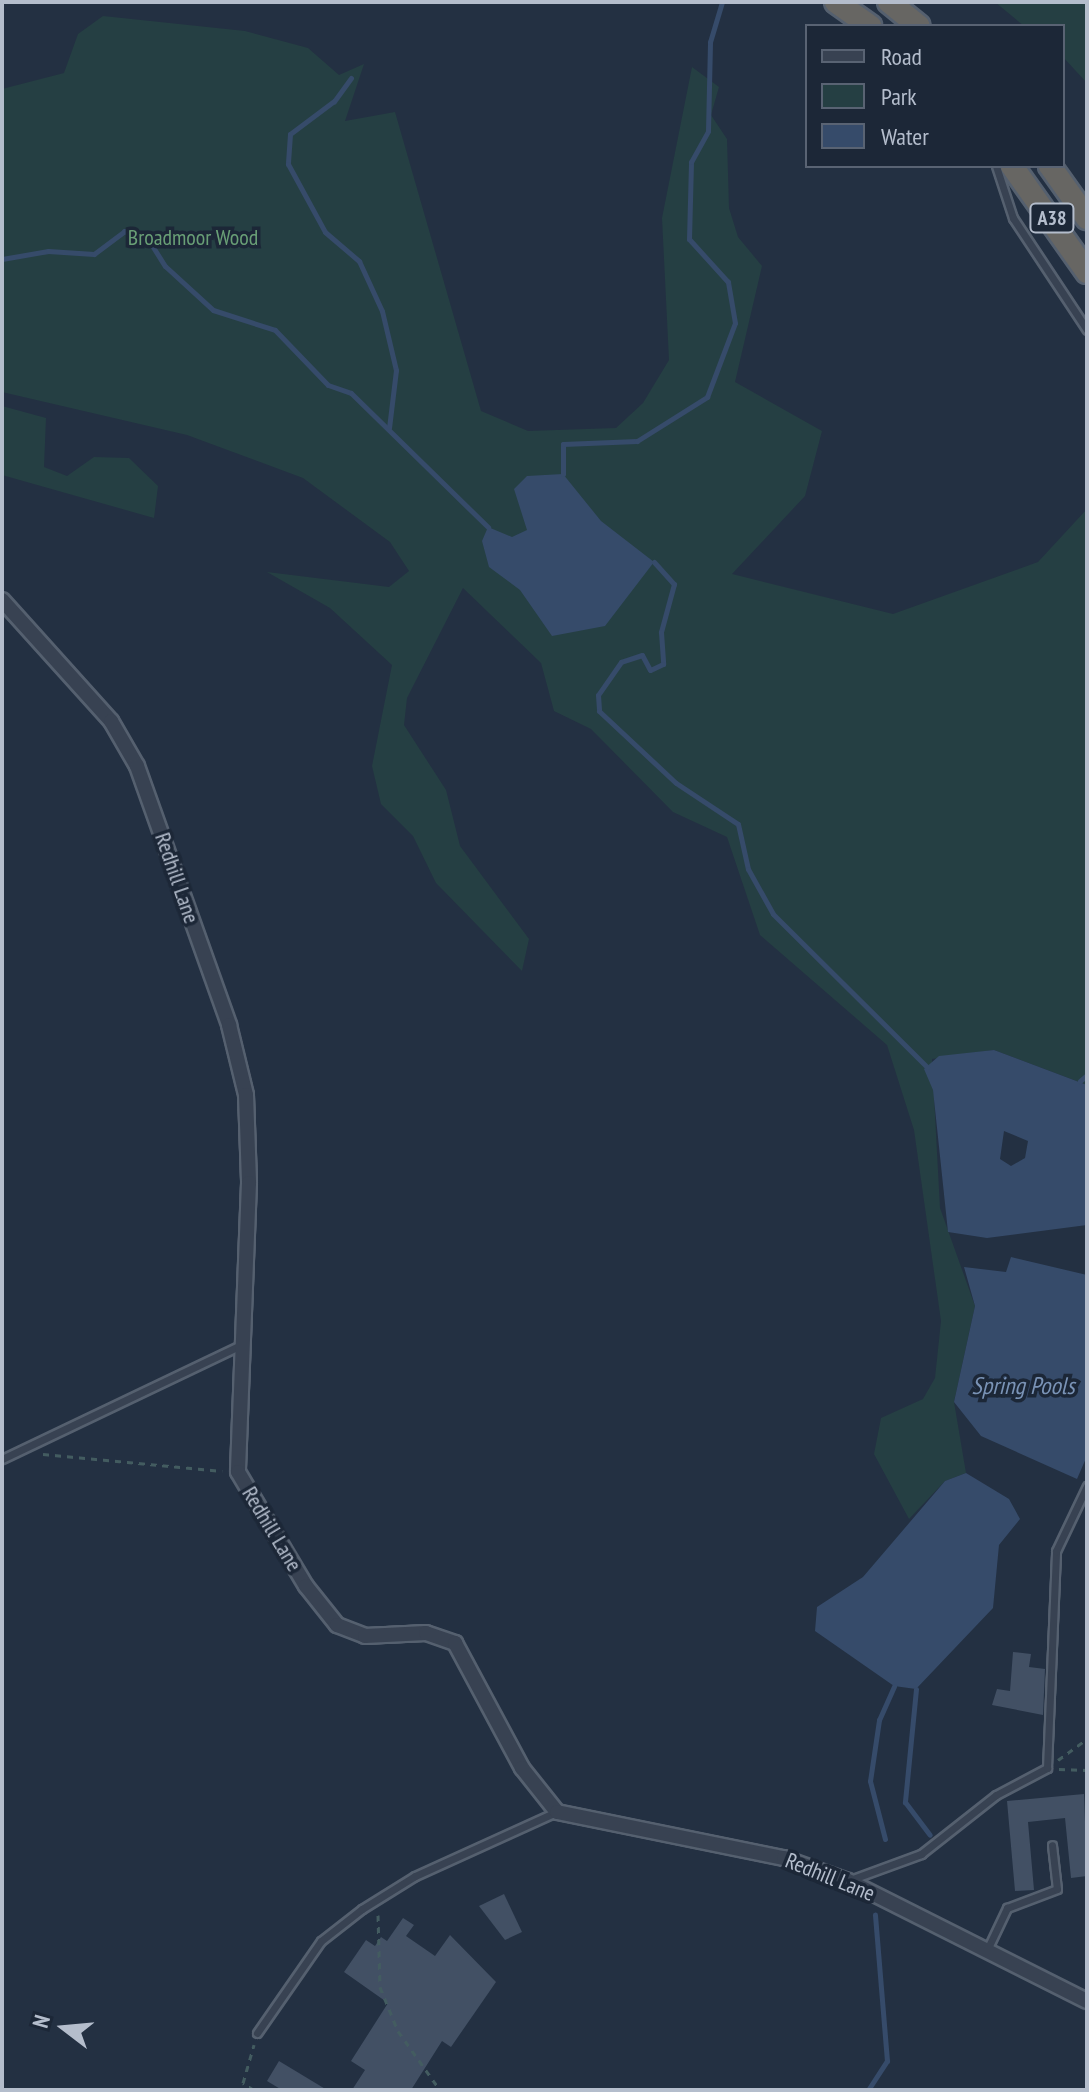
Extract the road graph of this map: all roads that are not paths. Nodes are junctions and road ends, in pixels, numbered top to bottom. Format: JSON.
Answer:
{"nodes":[{"id":1,"x":836,"y":2,"type":"edge"},
{"id":2,"x":889,"y":2,"type":"edge"},
{"id":3,"x":867,"y":24,"type":"edge"},
{"id":4,"x":916,"y":24,"type":"edge"},
{"id":5,"x":997,"y":168,"type":"edge"},
{"id":6,"x":1013,"y":168,"type":"edge"},
{"id":7,"x":1051,"y":168,"type":"edge"},
{"id":8,"x":1087,"y":218,"type":"edge"},
{"id":9,"x":1087,"y":272,"type":"edge"},
{"id":10,"x":1087,"y":330,"type":"edge"},
{"id":11,"x":2,"y":600,"type":"edge"},
{"id":12,"x":239,"y":1346,"type":"junction"},
{"id":13,"x":2,"y":1459,"type":"edge"},
{"id":14,"x":1087,"y":1486,"type":"edge"},
{"id":15,"x":557,"y":1812,"type":"junction"},
{"id":16,"x":1052,"y":1845,"type":"dead end"},
{"id":17,"x":848,"y":1881,"type":"junction"},
{"id":18,"x":986,"y":1952,"type":"junction"},
{"id":19,"x":1087,"y":2001,"type":"edge"},
{"id":20,"x":257,"y":2033,"type":"road end"}],
"edges":[{"from":1,"to":3,"type":"highway"},
{"from":2,"to":4,"type":"highway"},
{"from":5,"to":10,"type":"lane"},
{"from":6,"to":9,"type":"highway","number":"A38"},
{"from":7,"to":8,"type":"highway","number":"A38"},
{"from":11,"to":12,"type":"street","name":"Redhill Lane"},
{"from":12,"to":13,"type":"lane"},
{"from":12,"to":15,"type":"street","name":"Redhill Lane"},
{"from":14,"to":17,"type":"lane"},
{"from":15,"to":17,"type":"street","name":"Redhill Lane"},
{"from":15,"to":20,"type":"lane"},
{"from":16,"to":18,"type":"lane"},
{"from":17,"to":18,"type":"street","name":"Redhill Lane"},
{"from":18,"to":19,"type":"street","name":"Redhill Lane"}]}
